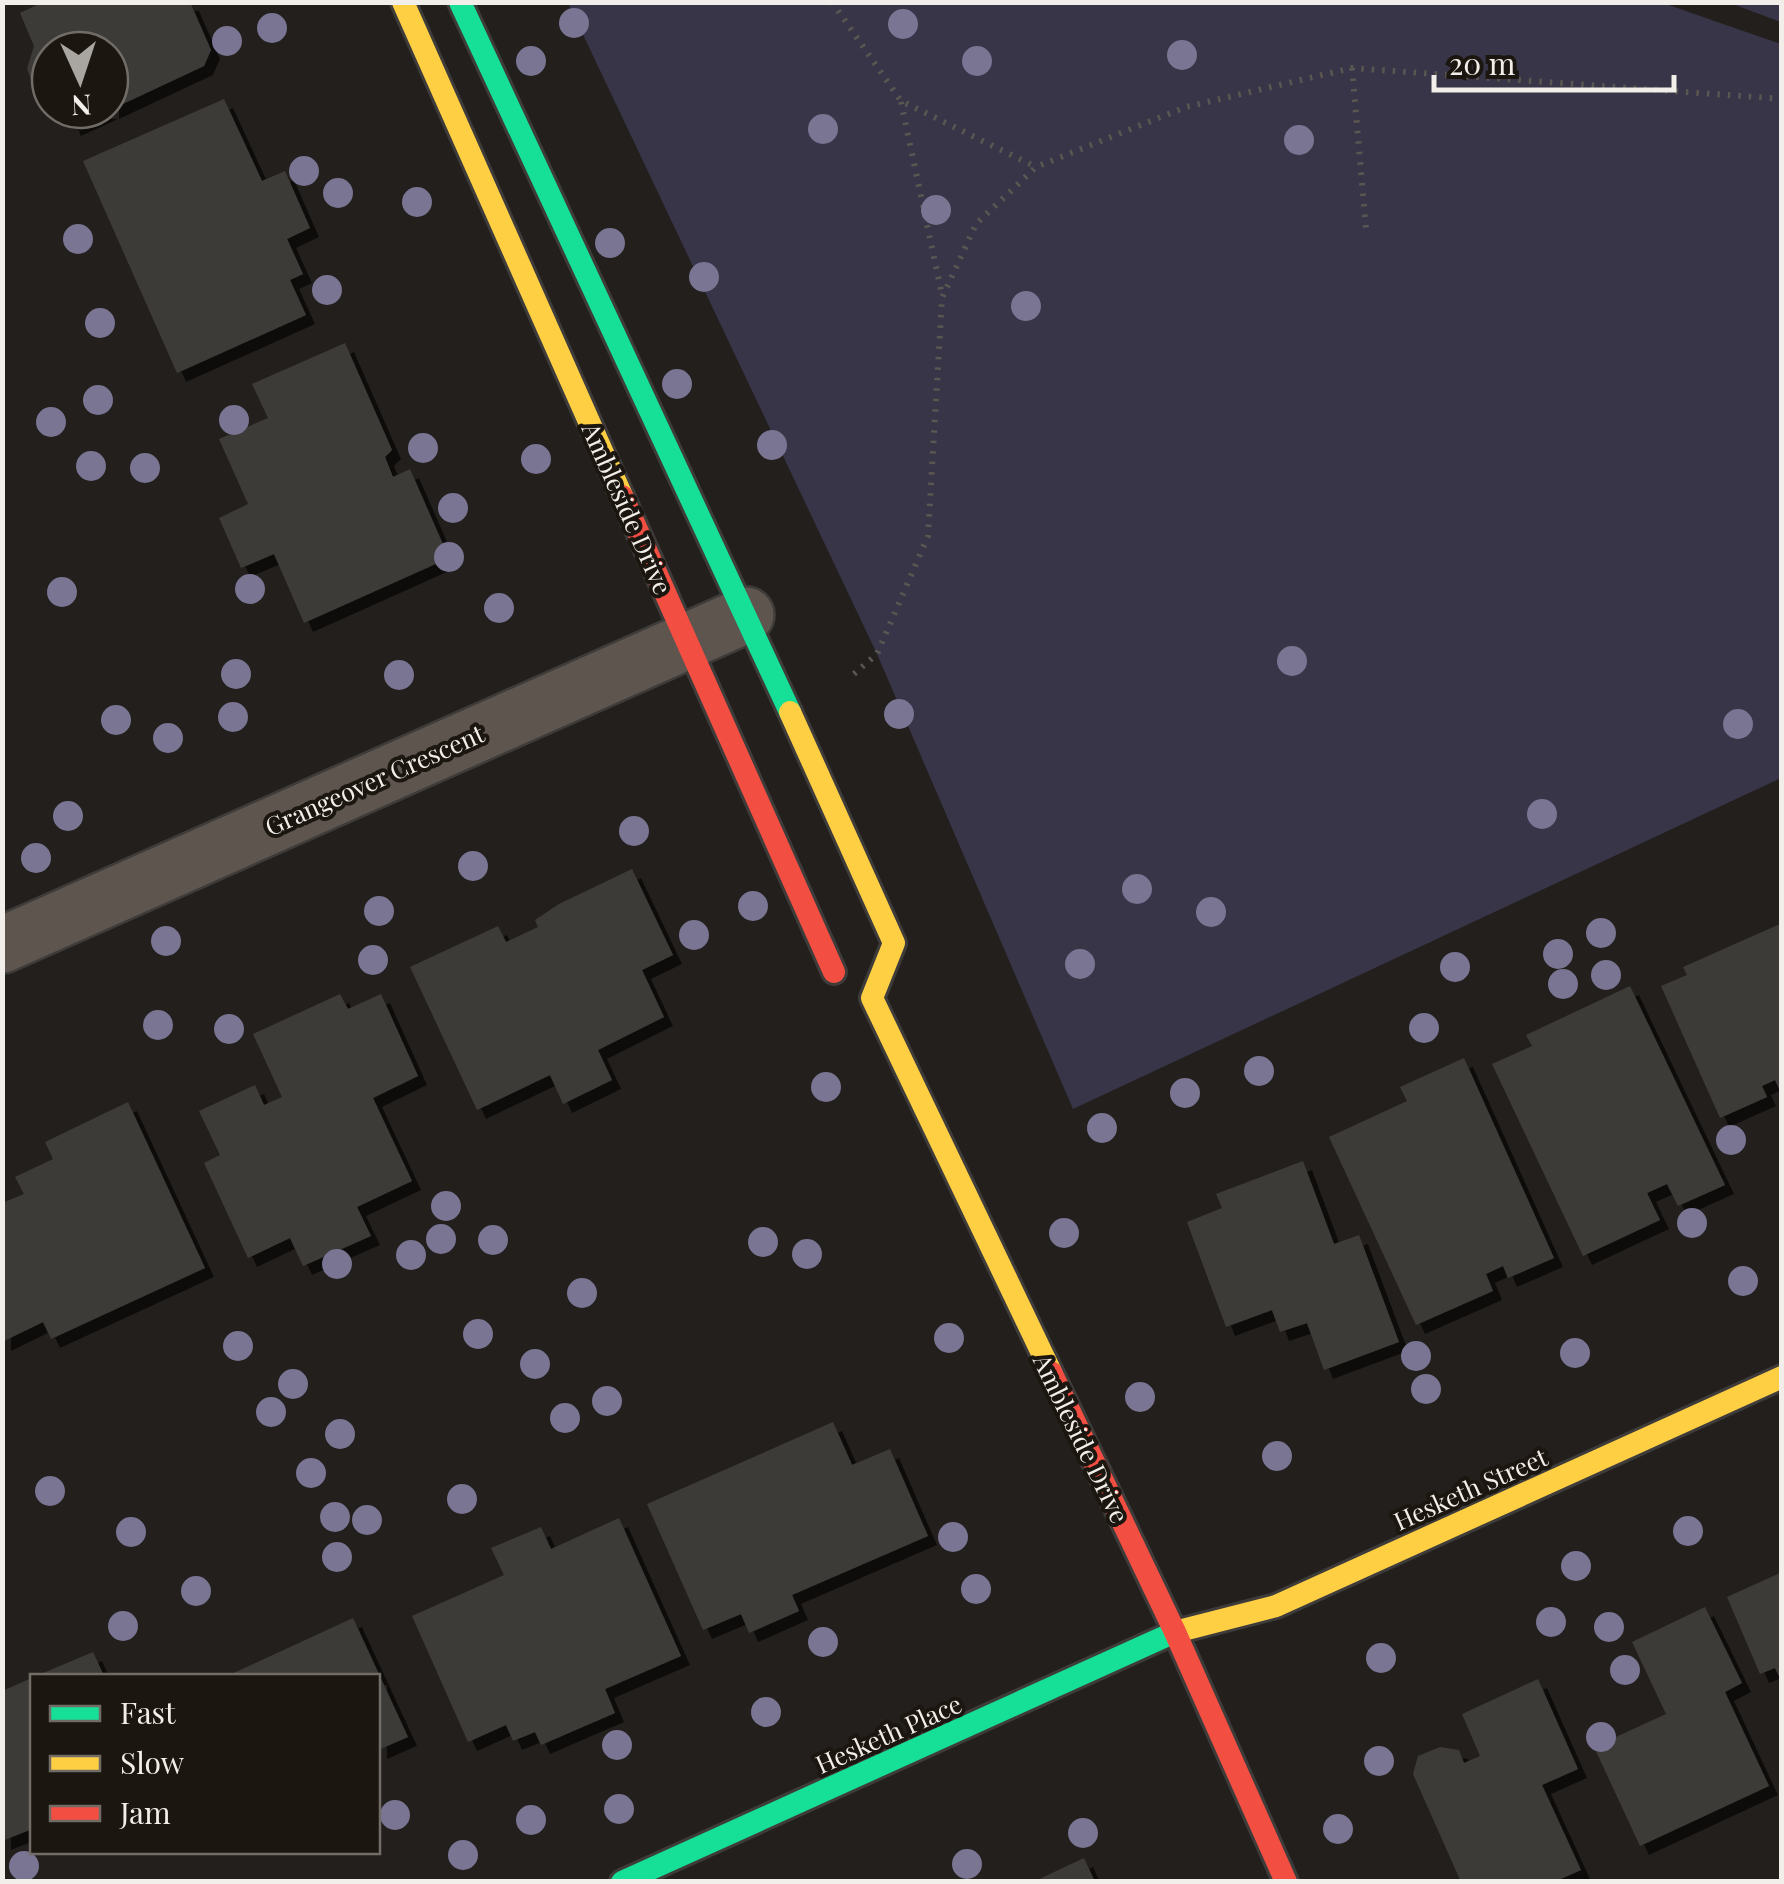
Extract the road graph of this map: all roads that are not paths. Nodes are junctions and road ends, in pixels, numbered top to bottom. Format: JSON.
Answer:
{"nodes":[{"id":1,"x":439,"y":20,"type":"edge"},
{"id":2,"x":594,"y":295,"type":"junction"},
{"id":3,"x":547,"y":322,"type":"junction"},
{"id":4,"x":746,"y":615,"type":"junction"},
{"id":5,"x":685,"y":640,"type":"junction"},
{"id":6,"x":2,"y":945,"type":"edge"},
{"id":7,"x":853,"y":985,"type":"junction"},
{"id":8,"x":1782,"y":1377,"type":"edge"},
{"id":9,"x":1176,"y":1632,"type":"junction"},
{"id":10,"x":622,"y":1882,"type":"edge"},
{"id":11,"x":1286,"y":1882,"type":"edge"}],
"edges":[{"from":1,"to":2,"type":"street","name":"Ambleside Drive"},
{"from":1,"to":3,"type":"street","name":"Ambleside Drive"},
{"from":2,"to":3,"type":"street"},
{"from":2,"to":4,"type":"street","name":"Ambleside Drive"},
{"from":3,"to":5,"type":"street","name":"Ambleside Drive"},
{"from":4,"to":5,"type":"street","name":"Grangeover Crescent"},
{"from":4,"to":7,"type":"street","name":"Ambleside Drive"},
{"from":5,"to":6,"type":"street","name":"Grangeover Crescent"},
{"from":5,"to":7,"type":"street","name":"Ambleside Drive"},
{"from":7,"to":9,"type":"street","name":"Ambleside Drive"},
{"from":8,"to":9,"type":"street","name":"Hesketh Street"},
{"from":9,"to":10,"type":"street","name":"Hesketh Place"},
{"from":9,"to":11,"type":"street","name":"Ambleside Drive"}]}
